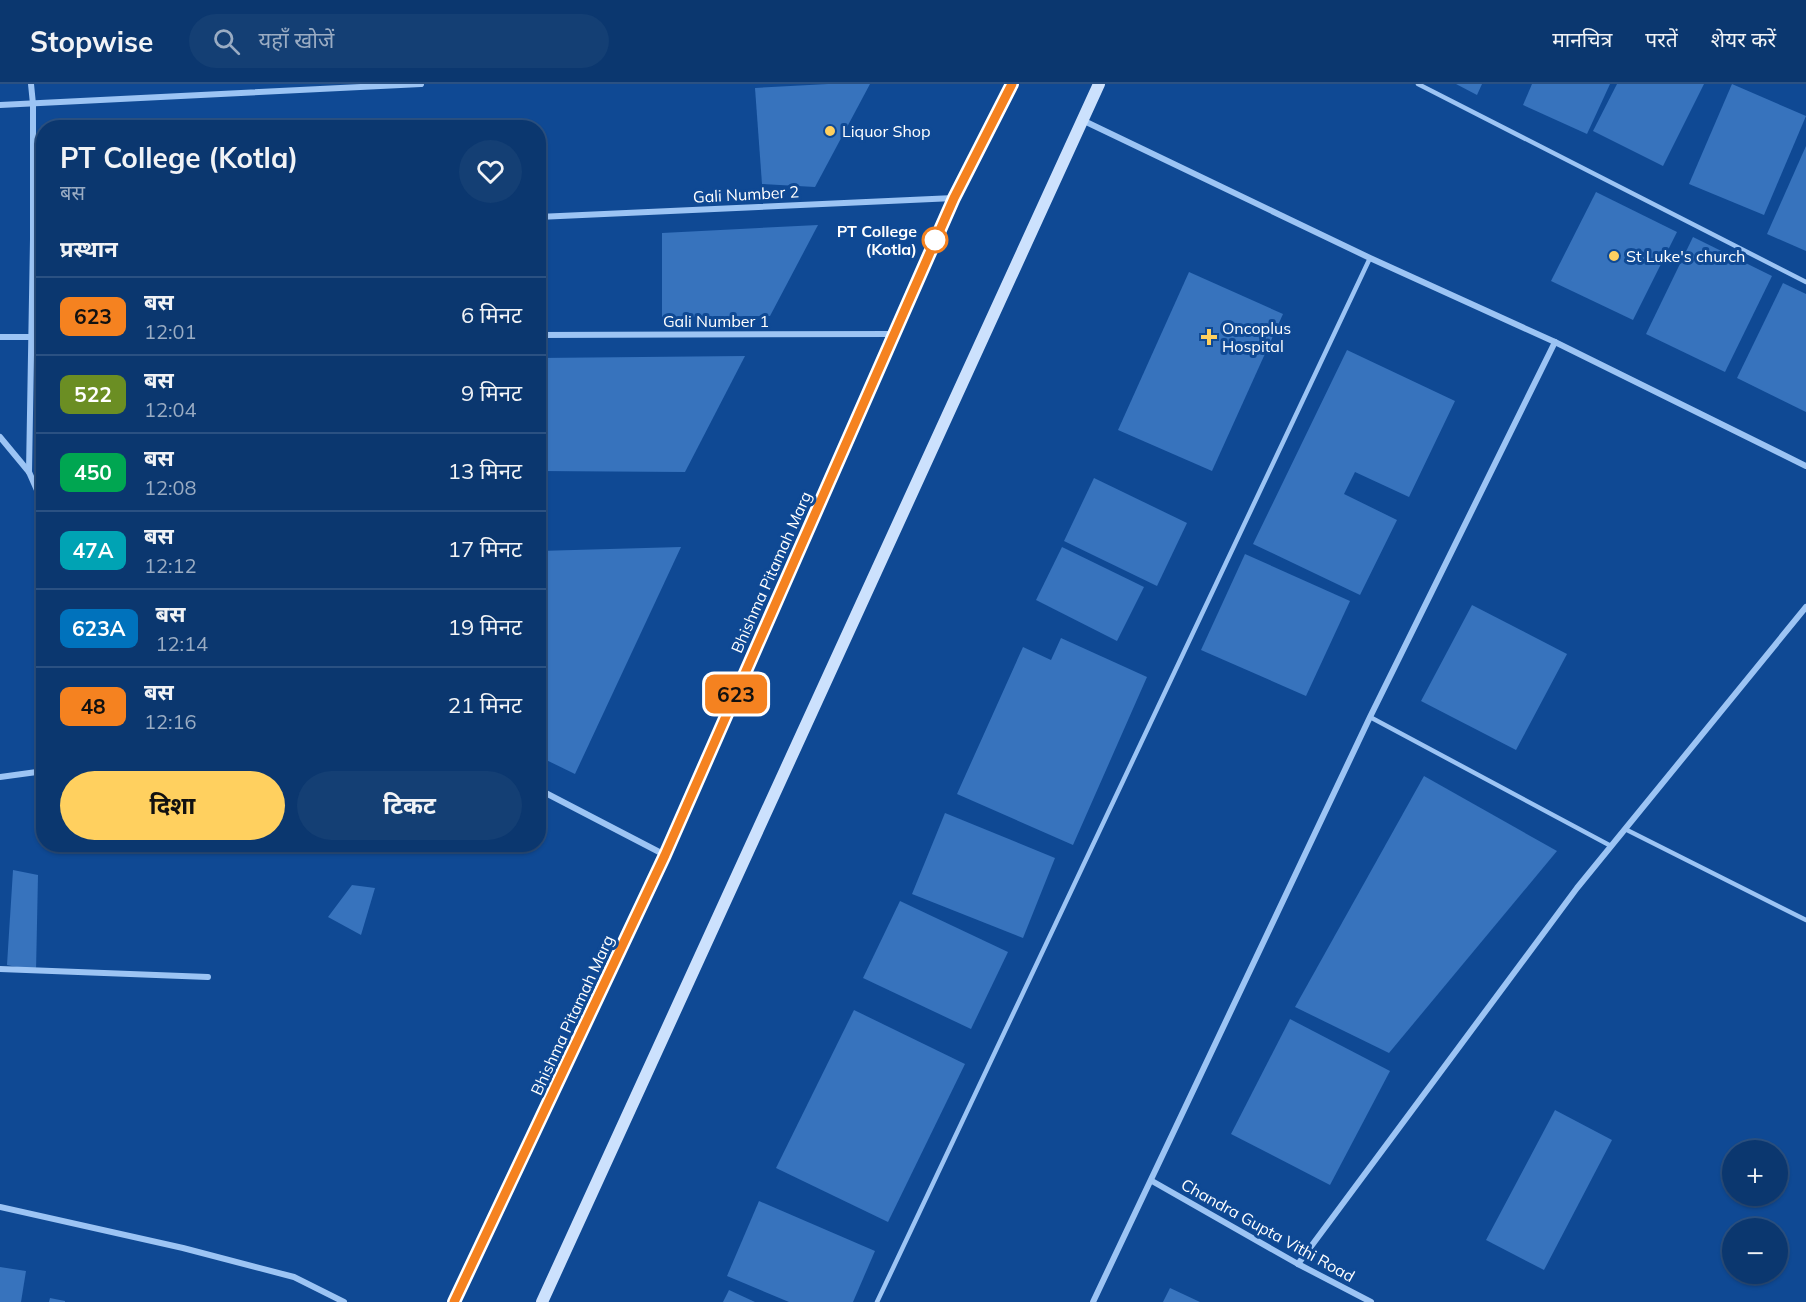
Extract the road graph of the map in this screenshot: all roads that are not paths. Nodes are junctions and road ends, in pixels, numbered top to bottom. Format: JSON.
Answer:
{"nodes":[{"id":1,"x":30,"y":84,"type":"edge"},
{"id":2,"x":421,"y":84,"type":"edge"},
{"id":3,"x":1012,"y":84,"type":"edge"},
{"id":4,"x":1099,"y":84,"type":"edge"},
{"id":5,"x":1418,"y":84,"type":"edge"},
{"id":6,"x":33,"y":104,"type":"junction"},
{"id":7,"x":0,"y":105,"type":"edge"},
{"id":8,"x":1082,"y":120,"type":"junction"},
{"id":9,"x":954,"y":198,"type":"junction"},
{"id":10,"x":546,"y":217,"type":"edge"},
{"id":11,"x":33,"y":239,"type":"junction"},
{"id":12,"x":36,"y":239,"type":"edge"},
{"id":13,"x":1370,"y":258,"type":"junction"},
{"id":14,"x":1806,"y":282,"type":"edge"},
{"id":15,"x":893,"y":334,"type":"junction"},
{"id":16,"x":546,"y":335,"type":"edge"},
{"id":17,"x":0,"y":337,"type":"edge"},
{"id":18,"x":31,"y":338,"type":"junction"},
{"id":19,"x":36,"y":338,"type":"edge"},
{"id":20,"x":1555,"y":342,"type":"junction"},
{"id":21,"x":0,"y":437,"type":"edge"},
{"id":22,"x":1806,"y":466,"type":"edge"},
{"id":23,"x":29,"y":472,"type":"junction"},
{"id":24,"x":36,"y":488,"type":"edge"},
{"id":25,"x":1806,"y":607,"type":"edge"},
{"id":26,"x":1370,"y":717,"type":"junction"},
{"id":27,"x":36,"y":772,"type":"edge"},
{"id":28,"x":0,"y":777,"type":"edge"},
{"id":29,"x":546,"y":793,"type":"edge"},
{"id":30,"x":1625,"y":829,"type":"junction"},
{"id":31,"x":1611,"y":846,"type":"junction"},
{"id":32,"x":665,"y":855,"type":"junction"},
{"id":33,"x":1806,"y":920,"type":"edge"},
{"id":34,"x":0,"y":969,"type":"edge"},
{"id":35,"x":208,"y":977,"type":"dead end"},
{"id":36,"x":1152,"y":1181,"type":"junction"},
{"id":37,"x":0,"y":1207,"type":"edge"},
{"id":38,"x":1298,"y":1264,"type":"junction"},
{"id":39,"x":344,"y":1302,"type":"edge"},
{"id":40,"x":454,"y":1302,"type":"edge"},
{"id":41,"x":542,"y":1302,"type":"edge"},
{"id":42,"x":877,"y":1302,"type":"edge"},
{"id":43,"x":1093,"y":1302,"type":"edge"},
{"id":44,"x":1371,"y":1302,"type":"edge"}],
"edges":[{"from":1,"to":6,"type":"street"},
{"from":2,"to":6,"type":"street"},
{"from":3,"to":9,"type":"main road","name":"Bhishma Pitamah Marg"},
{"from":4,"to":8,"type":"main road"},
{"from":5,"to":14,"type":"lane"},
{"from":6,"to":7,"type":"street"},
{"from":6,"to":11,"type":"street"},
{"from":8,"to":13,"type":"street"},
{"from":8,"to":41,"type":"main road"},
{"from":9,"to":10,"type":"street","name":"Gali Number 2"},
{"from":9,"to":15,"type":"main road","name":"Bhishma Pitamah Marg"},
{"from":11,"to":12,"type":"street"},
{"from":11,"to":18,"type":"street"},
{"from":13,"to":20,"type":"street"},
{"from":13,"to":42,"type":"lane"},
{"from":15,"to":16,"type":"street","name":"Gali Number 1"},
{"from":15,"to":32,"type":"main road","name":"Bhishma Pitamah Marg"},
{"from":17,"to":18,"type":"street"},
{"from":18,"to":19,"type":"street"},
{"from":18,"to":23,"type":"street"},
{"from":20,"to":22,"type":"street"},
{"from":20,"to":26,"type":"street"},
{"from":21,"to":23,"type":"street"},
{"from":23,"to":24,"type":"street"},
{"from":25,"to":30,"type":"street"},
{"from":26,"to":31,"type":"lane"},
{"from":26,"to":36,"type":"street"},
{"from":27,"to":28,"type":"street"},
{"from":29,"to":32,"type":"street"},
{"from":30,"to":31,"type":"street"},
{"from":30,"to":33,"type":"lane"},
{"from":31,"to":38,"type":"street"},
{"from":32,"to":40,"type":"main road","name":"Bhishma Pitamah Marg"},
{"from":34,"to":35,"type":"street"},
{"from":36,"to":38,"type":"street","name":"Chandra Gupta Vithi Road"},
{"from":36,"to":43,"type":"street"},
{"from":37,"to":39,"type":"street"},
{"from":38,"to":44,"type":"street","name":"Chandra Gupta Vithi Road"}]}
